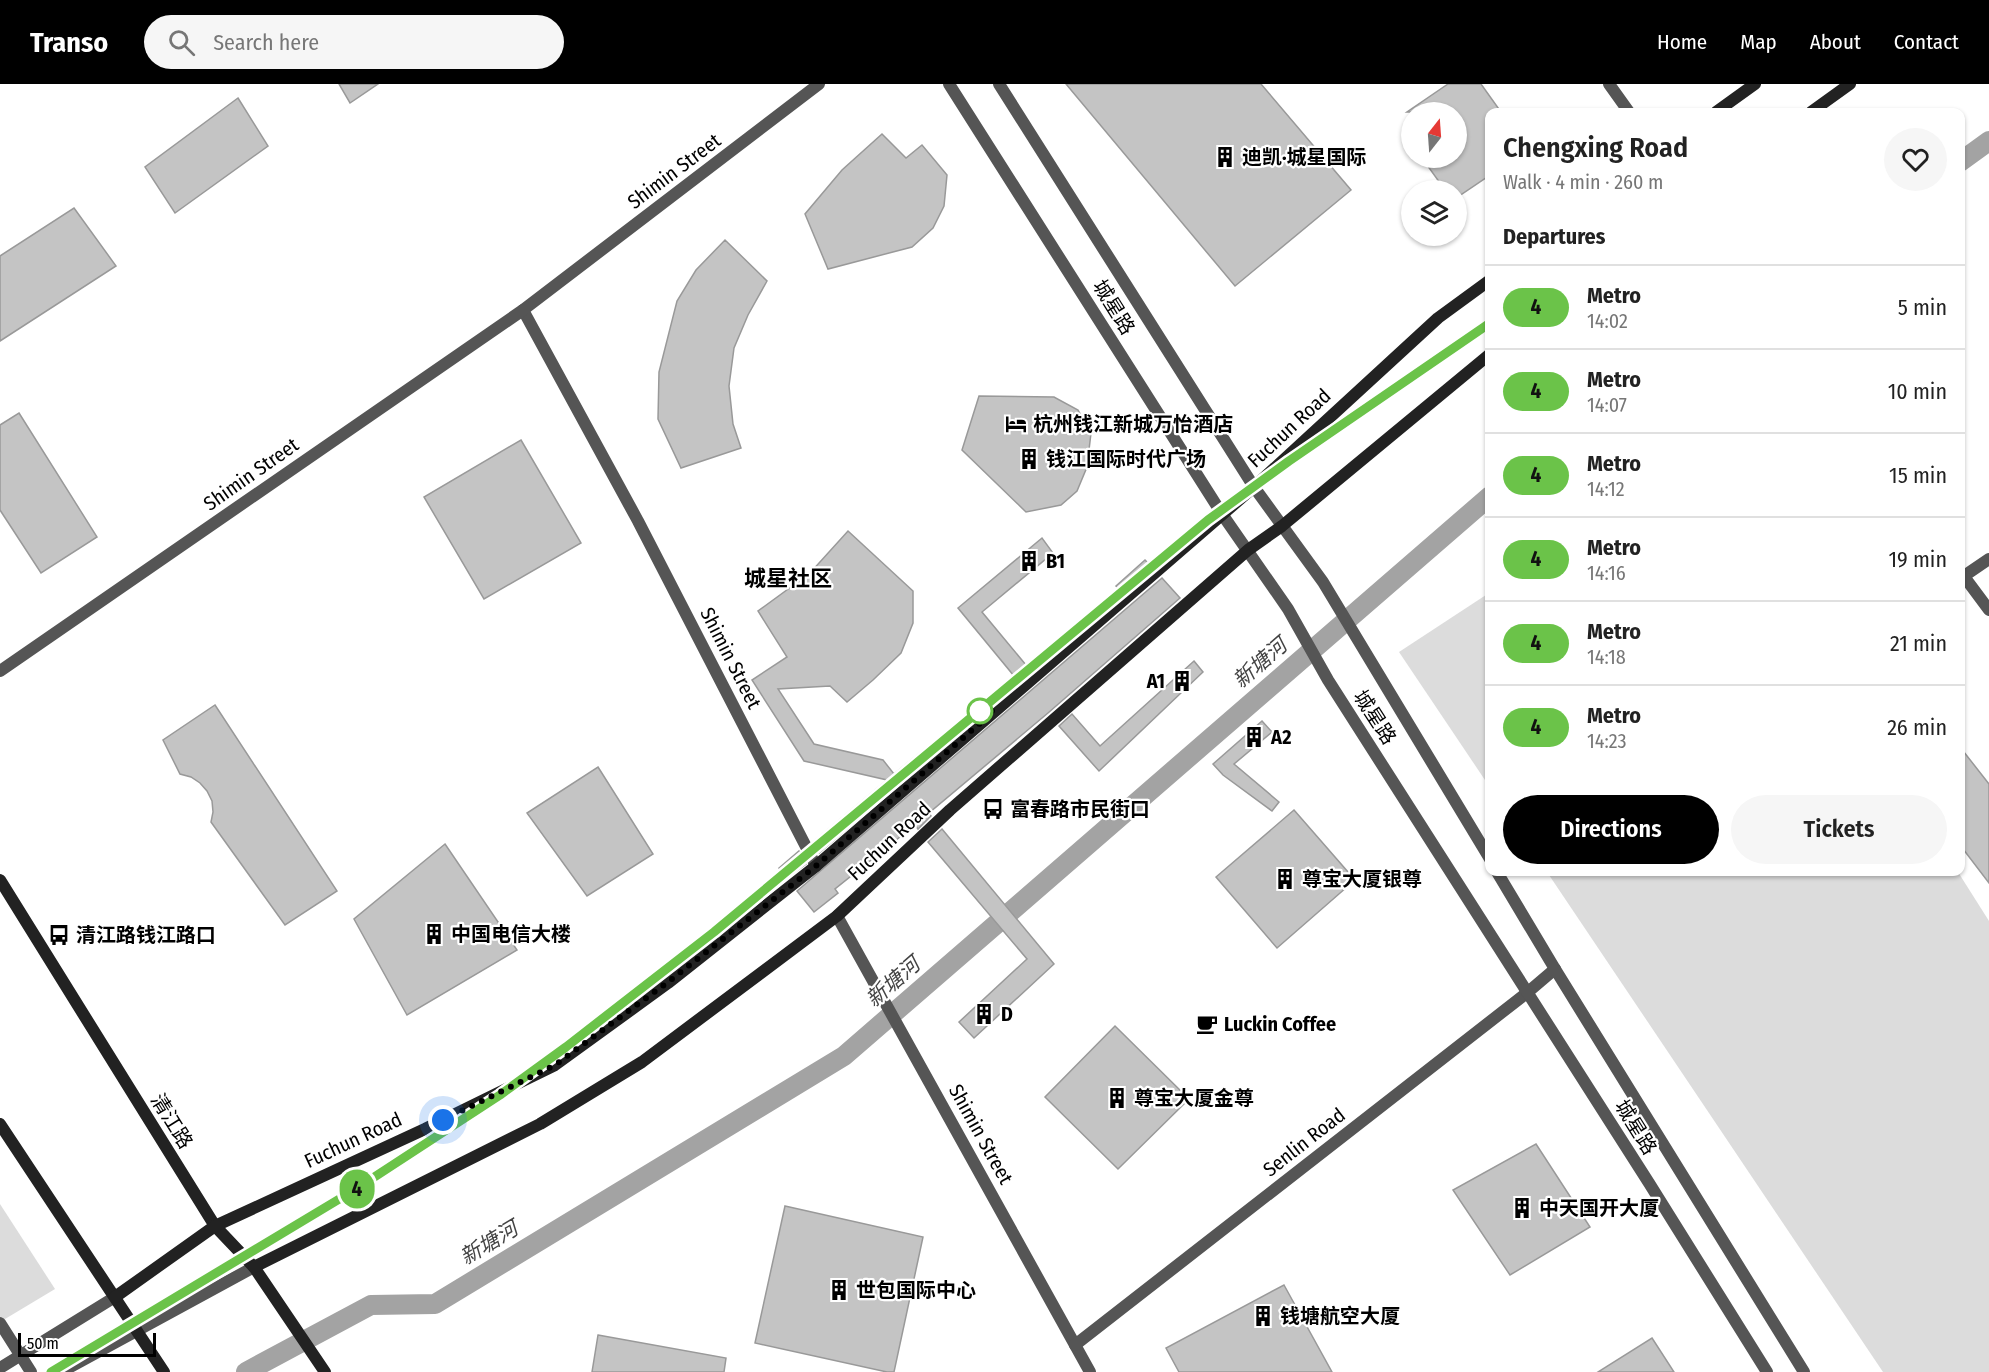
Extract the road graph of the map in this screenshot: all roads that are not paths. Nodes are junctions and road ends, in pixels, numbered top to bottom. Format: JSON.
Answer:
{"nodes":[{"id":1,"x":819,"y":84,"type":"edge"},
{"id":2,"x":949,"y":84,"type":"edge"},
{"id":3,"x":999,"y":84,"type":"edge"},
{"id":4,"x":1609,"y":84,"type":"edge"},
{"id":5,"x":1755,"y":84,"type":"edge"},
{"id":6,"x":1850,"y":84,"type":"edge"},
{"id":7,"x":1626,"y":108,"type":"edge"},
{"id":8,"x":1722,"y":108,"type":"edge"},
{"id":9,"x":1817,"y":108,"type":"edge"},
{"id":10,"x":1485,"y":284,"type":"edge"},
{"id":11,"x":524,"y":310,"type":"junction"},
{"id":12,"x":1485,"y":358,"type":"edge"},
{"id":13,"x":1254,"y":487,"type":"junction"},
{"id":14,"x":1222,"y":514,"type":"junction"},
{"id":15,"x":1282,"y":526,"type":"junction"},
{"id":16,"x":1248,"y":550,"type":"junction"},
{"id":17,"x":1989,"y":559,"type":"edge"},
{"id":18,"x":1965,"y":571,"type":"edge"},
{"id":19,"x":1965,"y":577,"type":"edge"},
{"id":20,"x":1989,"y":610,"type":"edge"},
{"id":21,"x":0,"y":671,"type":"edge"},
{"id":22,"x":1485,"y":851,"type":"edge"},
{"id":23,"x":816,"y":866,"type":"junction"},
{"id":24,"x":1499,"y":876,"type":"edge"},
{"id":25,"x":0,"y":880,"type":"edge"},
{"id":26,"x":837,"y":916,"type":"junction"},
{"id":27,"x":1555,"y":969,"type":"junction"},
{"id":28,"x":1528,"y":992,"type":"junction"},
{"id":29,"x":0,"y":1124,"type":"edge"},
{"id":30,"x":214,"y":1226,"type":"junction"},
{"id":31,"x":254,"y":1267,"type":"junction"},
{"id":32,"x":115,"y":1297,"type":"junction"},
{"id":33,"x":0,"y":1323,"type":"edge"},
{"id":34,"x":138,"y":1331,"type":"junction"},
{"id":35,"x":1075,"y":1345,"type":"junction"},
{"id":36,"x":21,"y":1356,"type":"junction"},
{"id":37,"x":0,"y":1368,"type":"edge"},
{"id":38,"x":31,"y":1372,"type":"edge"},
{"id":39,"x":61,"y":1372,"type":"edge"},
{"id":40,"x":165,"y":1372,"type":"edge"},
{"id":41,"x":325,"y":1372,"type":"edge"},
{"id":42,"x":1090,"y":1372,"type":"edge"},
{"id":43,"x":1767,"y":1372,"type":"edge"},
{"id":44,"x":1804,"y":1372,"type":"edge"}],
"edges":[{"from":1,"to":11,"type":"street","name":"Shimin Street"},
{"from":2,"to":14,"type":"street","name":"城星路"},
{"from":3,"to":13,"type":"street","name":"城星路"},
{"from":4,"to":7,"type":"street"},
{"from":5,"to":8,"type":"main road"},
{"from":6,"to":9,"type":"main road"},
{"from":10,"to":13,"type":"main road","name":"Fuchun Road"},
{"from":11,"to":21,"type":"street","name":"Shimin Street"},
{"from":11,"to":23,"type":"street","name":"Shimin Street"},
{"from":12,"to":15,"type":"main road","name":"Fuchun Road"},
{"from":13,"to":14,"type":"main road","name":"Fuchun Road"},
{"from":13,"to":15,"type":"street","name":"城星路"},
{"from":14,"to":16,"type":"street","name":"城星路"},
{"from":14,"to":23,"type":"main road","name":"Fuchun Road"},
{"from":15,"to":16,"type":"main road","name":"Fuchun Road"},
{"from":15,"to":22,"type":"street","name":"城星路"},
{"from":16,"to":26,"type":"main road","name":"Fuchun Road"},
{"from":16,"to":28,"type":"street","name":"城星路"},
{"from":17,"to":18,"type":"street"},
{"from":19,"to":20,"type":"street"},
{"from":23,"to":30,"type":"main road","name":"Fuchun Road"},
{"from":24,"to":27,"type":"street","name":"城星路"},
{"from":25,"to":30,"type":"main road","name":"清江路"},
{"from":26,"to":31,"type":"main road","name":"Fuchun Road"},
{"from":26,"to":35,"type":"street","name":"Shimin Street"},
{"from":27,"to":28,"type":"street","name":"Senlin Road"},
{"from":27,"to":44,"type":"street","name":"城星路"},
{"from":28,"to":35,"type":"street","name":"Senlin Road"},
{"from":28,"to":43,"type":"street","name":"城星路"},
{"from":29,"to":32,"type":"main road"},
{"from":30,"to":31,"type":"main road","name":"清江路"},
{"from":30,"to":32,"type":"main road","name":"Fuchun Road"},
{"from":31,"to":34,"type":"street"},
{"from":31,"to":41,"type":"main road","name":"清江路"},
{"from":32,"to":34,"type":"main road"},
{"from":32,"to":36,"type":"street"},
{"from":33,"to":36,"type":"street"},
{"from":34,"to":39,"type":"street"},
{"from":34,"to":40,"type":"main road"},
{"from":35,"to":42,"type":"street","name":"Shimin Street"},
{"from":36,"to":37,"type":"street"},
{"from":36,"to":38,"type":"street"}]}
